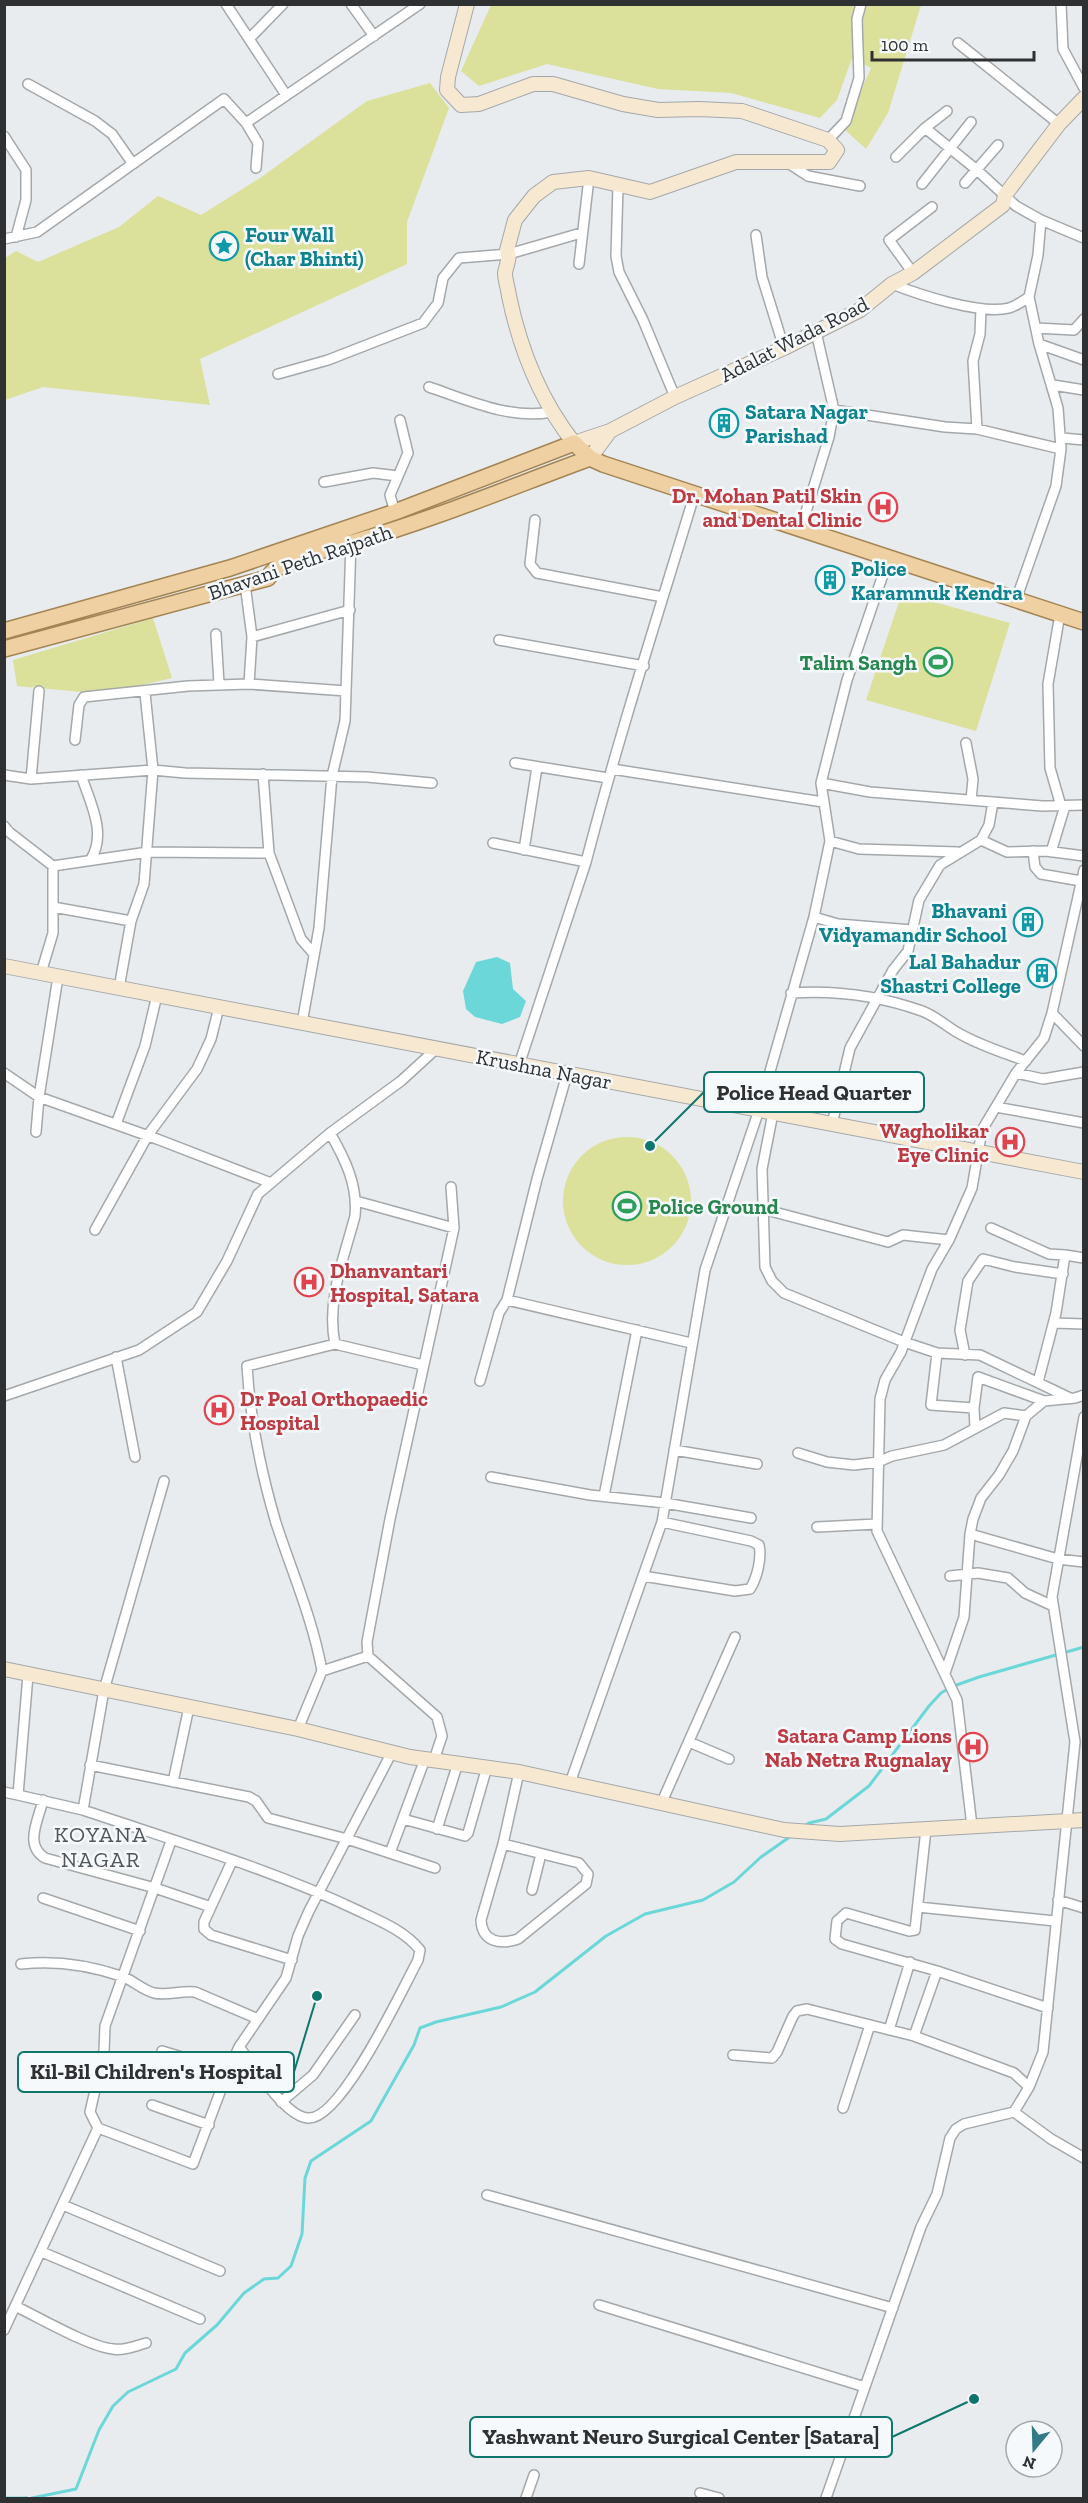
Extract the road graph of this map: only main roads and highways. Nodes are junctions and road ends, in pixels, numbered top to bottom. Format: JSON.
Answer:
{"nodes":[{"id":1,"x":467,"y":4,"type":"edge"},
{"id":2,"x":1083,"y":98,"type":"edge"},
{"id":3,"x":610,"y":431,"type":"junction"},
{"id":4,"x":574,"y":443,"type":"junction"},
{"id":5,"x":590,"y":458,"type":"junction"},
{"id":6,"x":273,"y":568,"type":"junction"},
{"id":7,"x":1083,"y":622,"type":"edge"},
{"id":8,"x":4,"y":631,"type":"edge"},
{"id":9,"x":4,"y":642,"type":"edge"},
{"id":10,"x":4,"y":649,"type":"edge"},
{"id":11,"x":4,"y":966,"type":"edge"},
{"id":12,"x":1083,"y":1172,"type":"edge"},
{"id":13,"x":4,"y":1669,"type":"edge"},
{"id":14,"x":1083,"y":1820,"type":"edge"}],
"edges":[{"from":1,"to":4,"type":"main road"},
{"from":2,"to":3,"type":"main road","name":"Adalat Wada Road"},
{"from":3,"to":4,"type":"main road"},
{"from":3,"to":5,"type":"main road","name":"Adalat Wada Road"},
{"from":4,"to":5,"type":"main road"},
{"from":4,"to":8,"type":"main road"},
{"from":5,"to":6,"type":"main road","name":"Bhavani Peth Rajpath"},
{"from":5,"to":7,"type":"main road"},
{"from":6,"to":9,"type":"main road"},
{"from":6,"to":10,"type":"main road","name":"Bhavani Peth Rajpath"},
{"from":11,"to":12,"type":"main road","name":"Krushna Nagar"},
{"from":13,"to":14,"type":"main road"}]}
